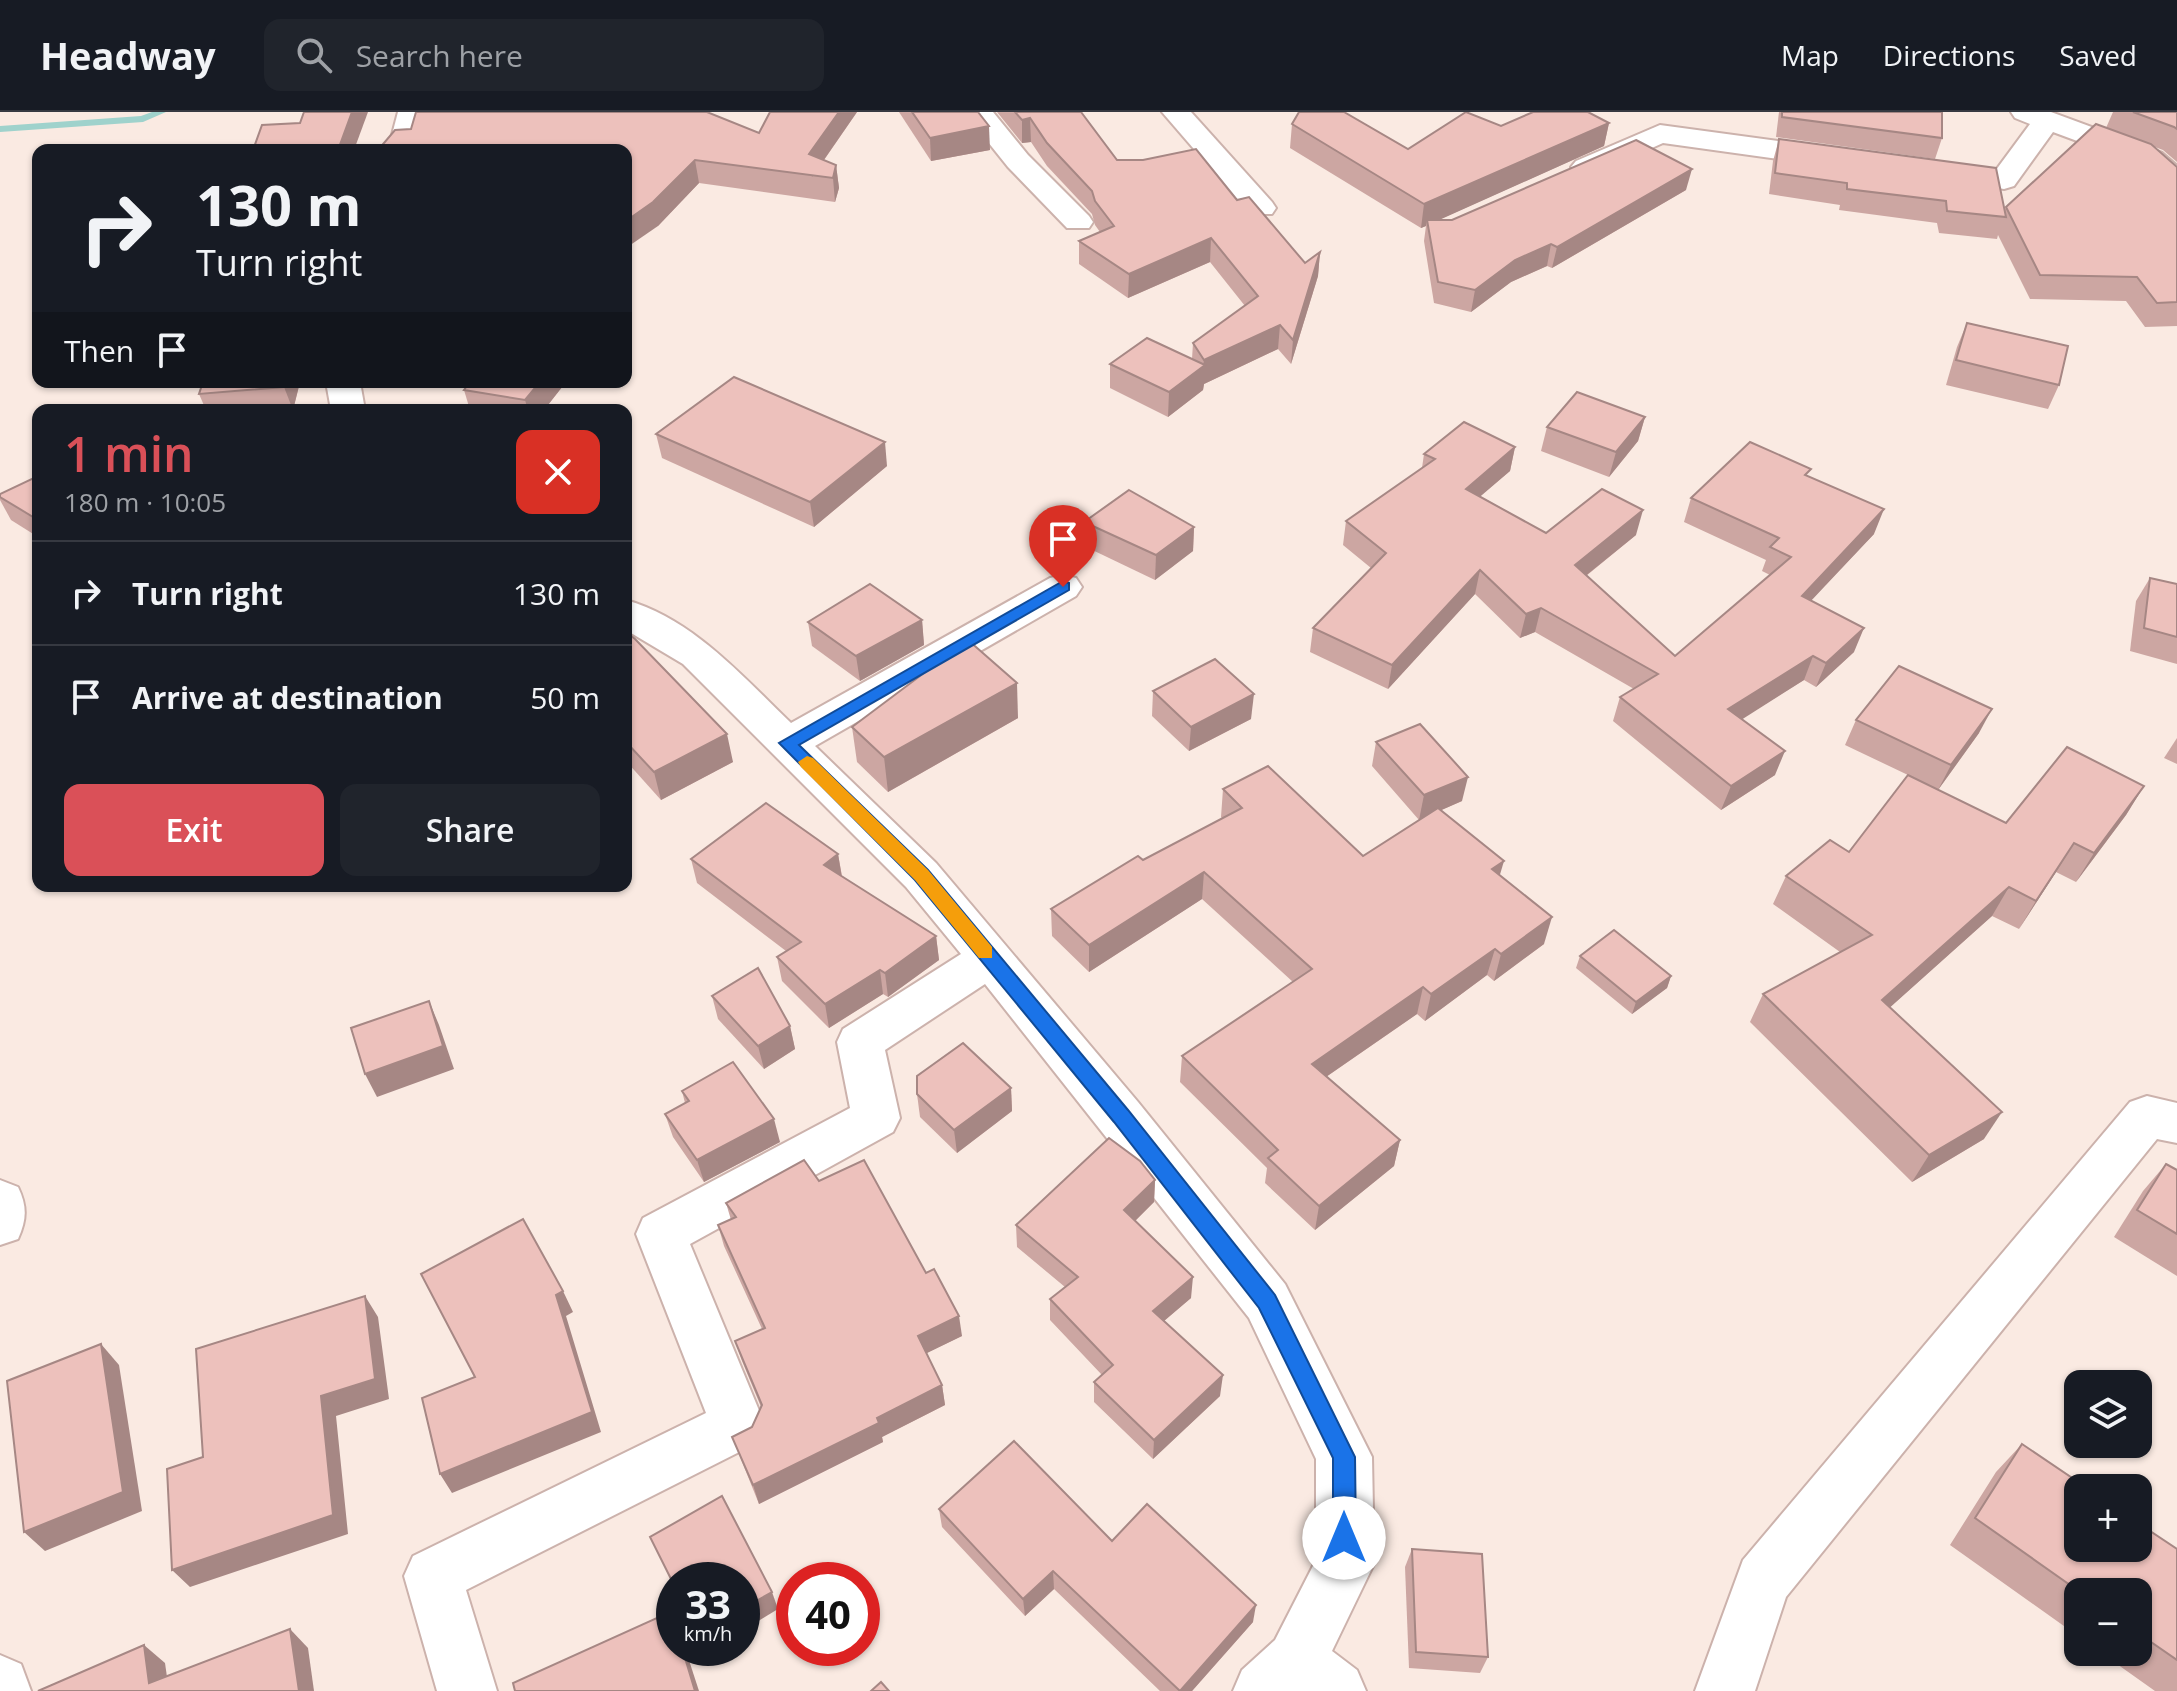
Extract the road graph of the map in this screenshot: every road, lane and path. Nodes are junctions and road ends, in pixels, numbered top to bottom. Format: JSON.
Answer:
{"nodes":[{"id":1,"x":412,"y":112,"type":"edge"},
{"id":2,"x":978,"y":112,"type":"edge"},
{"id":3,"x":1176,"y":112,"type":"edge"},
{"id":4,"x":2036,"y":116,"type":"edge"},
{"id":5,"x":404,"y":144,"type":"edge"},
{"id":6,"x":1863,"y":161,"type":"edge"},
{"id":7,"x":1910,"y":168,"type":"edge"},
{"id":8,"x":1562,"y":178,"type":"edge"},
{"id":9,"x":2177,"y":182,"type":"edge"},
{"id":10,"x":1261,"y":208,"type":"edge"},
{"id":11,"x":1078,"y":222,"type":"dead end"},
{"id":12,"x":1063,"y":587,"type":"dead end"},
{"id":13,"x":632,"y":617,"type":"edge"},
{"id":14,"x":788,"y":743,"type":"junction"},
{"id":15,"x":990,"y":958,"type":"junction"},
{"id":16,"x":2177,"y":1123,"type":"edge"},
{"id":17,"x":0,"y":1202,"type":"edge"},
{"id":18,"x":0,"y":1223,"type":"edge"},
{"id":19,"x":1298,"y":1681,"type":"edge"},
{"id":20,"x":467,"y":1691,"type":"edge"},
{"id":21,"x":1725,"y":1691,"type":"edge"}],
"edges":[{"from":1,"to":5,"type":"street"},
{"from":2,"to":11,"type":"street"},
{"from":3,"to":10,"type":"street"},
{"from":4,"to":7,"type":"street"},
{"from":4,"to":9,"type":"street"},
{"from":6,"to":8,"type":"street"},
{"from":12,"to":14,"type":"street"},
{"from":13,"to":14,"type":"street"},
{"from":14,"to":15,"type":"street"},
{"from":15,"to":19,"type":"street"},
{"from":15,"to":20,"type":"street"},
{"from":16,"to":21,"type":"street"},
{"from":17,"to":18,"type":"street"}]}
